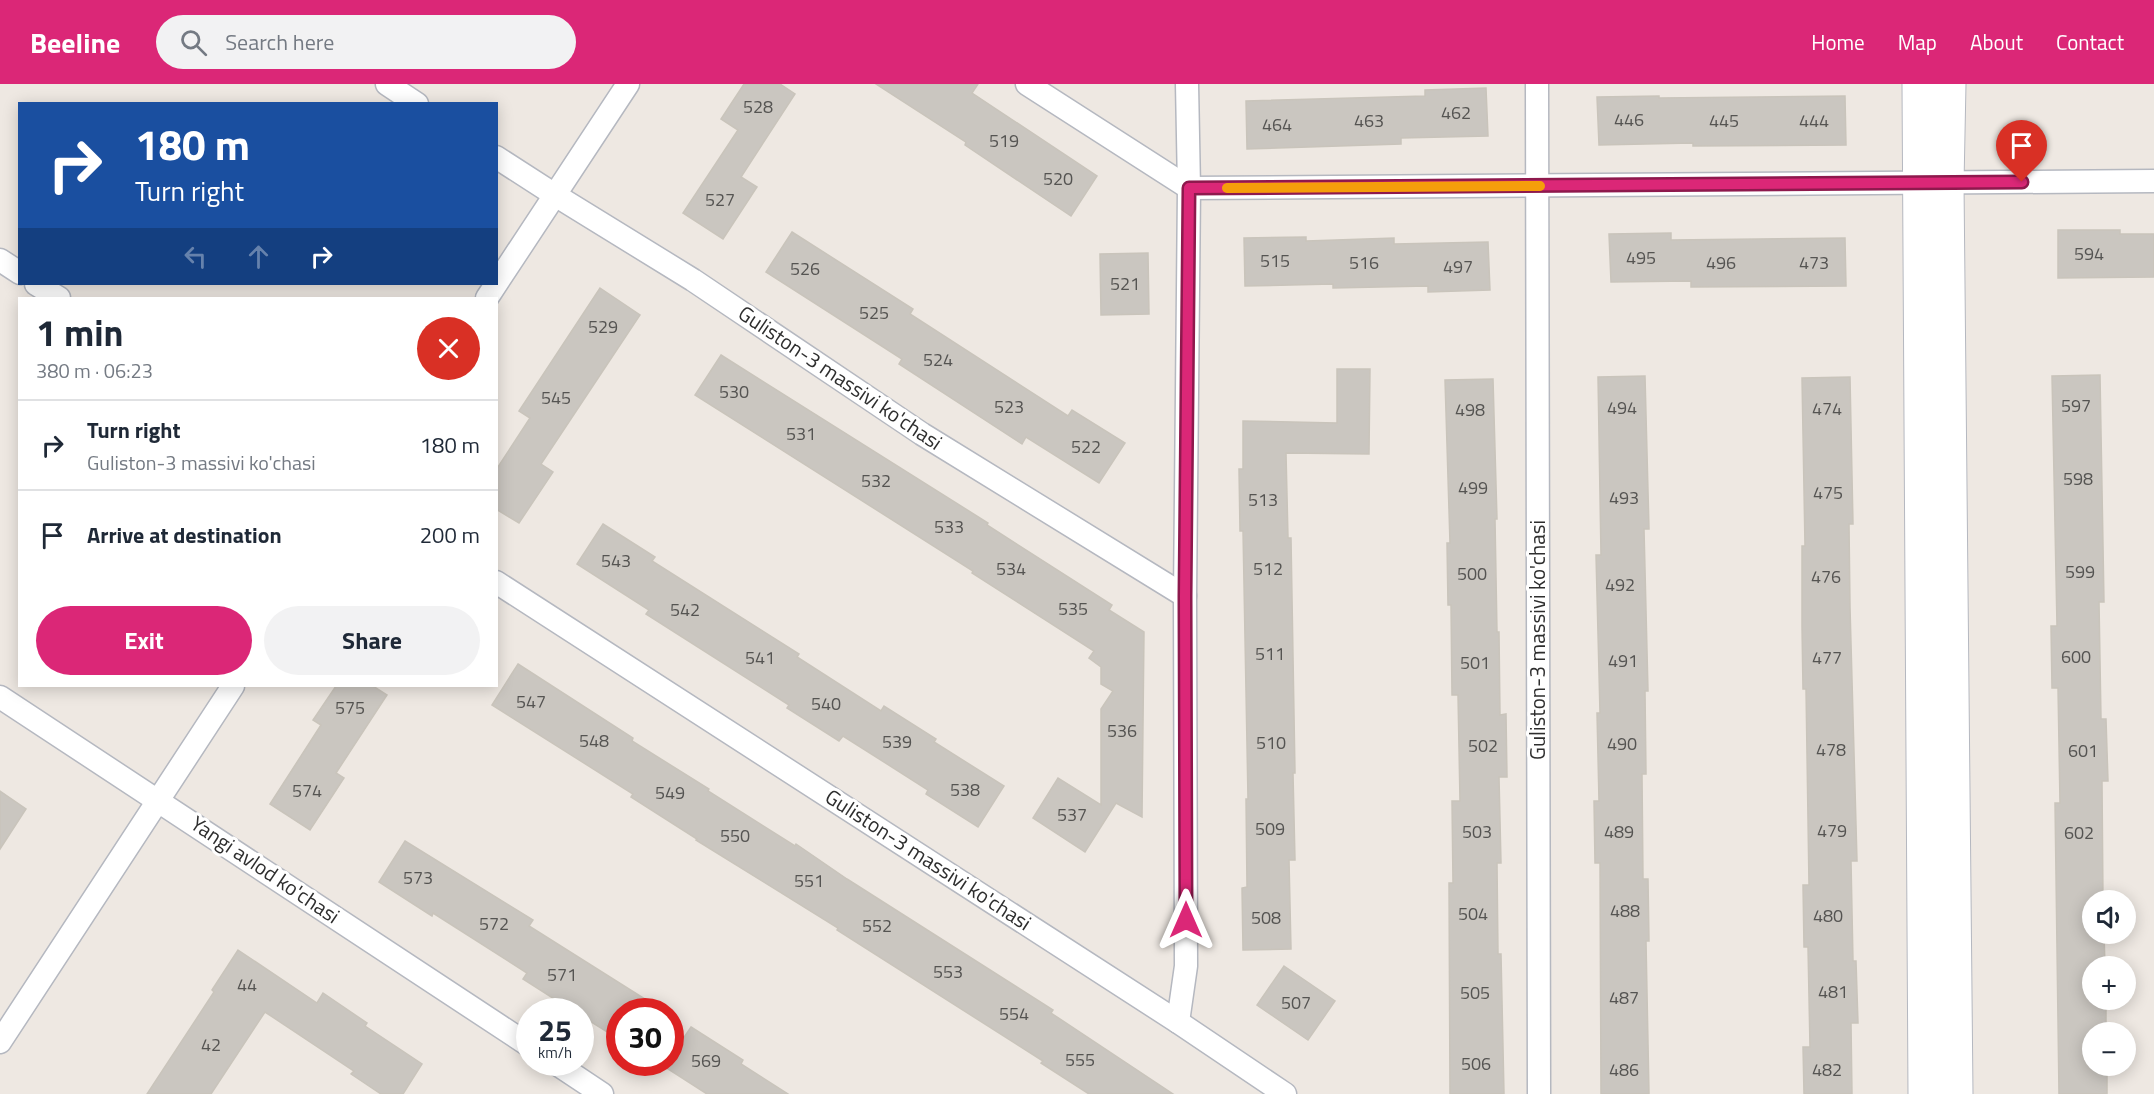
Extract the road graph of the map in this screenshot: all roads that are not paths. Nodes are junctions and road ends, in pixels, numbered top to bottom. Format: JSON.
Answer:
{"nodes":[{"id":1,"x":387,"y":84,"type":"edge"},
{"id":2,"x":628,"y":84,"type":"edge"},
{"id":3,"x":1027,"y":84,"type":"edge"},
{"id":4,"x":1186,"y":84,"type":"edge"},
{"id":5,"x":1537,"y":84,"type":"edge"},
{"id":6,"x":1918,"y":84,"type":"edge"},
{"id":7,"x":1949,"y":84,"type":"edge"},
{"id":8,"x":414,"y":102,"type":"edge"},
{"id":9,"x":498,"y":158,"type":"edge"},
{"id":10,"x":2154,"y":181,"type":"edge"},
{"id":11,"x":1933,"y":183,"type":"junction"},
{"id":12,"x":1537,"y":186,"type":"junction"},
{"id":13,"x":1189,"y":188,"type":"junction"},
{"id":14,"x":555,"y":195,"type":"junction"},
{"id":15,"x":0,"y":260,"type":"edge"},
{"id":16,"x":18,"y":272,"type":"edge"},
{"id":17,"x":498,"y":281,"type":"edge"},
{"id":18,"x":38,"y":285,"type":"edge"},
{"id":19,"x":57,"y":297,"type":"edge"},
{"id":20,"x":498,"y":583,"type":"edge"},
{"id":21,"x":1185,"y":596,"type":"junction"},
{"id":22,"x":232,"y":687,"type":"edge"},
{"id":23,"x":0,"y":697,"type":"edge"},
{"id":24,"x":158,"y":799,"type":"junction"},
{"id":25,"x":1178,"y":1022,"type":"junction"},
{"id":26,"x":516,"y":1037,"type":"edge"},
{"id":27,"x":0,"y":1042,"type":"edge"},
{"id":28,"x":575,"y":1076,"type":"edge"},
{"id":29,"x":602,"y":1094,"type":"edge"},
{"id":30,"x":1285,"y":1094,"type":"edge"},
{"id":31,"x":1539,"y":1094,"type":"edge"},
{"id":32,"x":1925,"y":1094,"type":"edge"},
{"id":33,"x":1956,"y":1094,"type":"edge"}],
"edges":[{"from":1,"to":8,"type":"street"},
{"from":2,"to":14,"type":"street"},
{"from":3,"to":13,"type":"street"},
{"from":4,"to":13,"type":"street"},
{"from":5,"to":12,"type":"street","name":"Guliston-3 massivi ko'chasi"},
{"from":6,"to":11,"type":"street"},
{"from":7,"to":11,"type":"street"},
{"from":9,"to":14,"type":"street","name":"Guliston-3 massivi ko'chasi"},
{"from":10,"to":11,"type":"street"},
{"from":11,"to":12,"type":"street"},
{"from":11,"to":32,"type":"street"},
{"from":11,"to":33,"type":"street"},
{"from":12,"to":13,"type":"street"},
{"from":12,"to":31,"type":"street","name":"Guliston-3 massivi ko'chasi"},
{"from":13,"to":21,"type":"street"},
{"from":14,"to":17,"type":"street"},
{"from":14,"to":21,"type":"street","name":"Guliston-3 massivi ko'chasi"},
{"from":15,"to":16,"type":"street"},
{"from":18,"to":19,"type":"street"},
{"from":20,"to":25,"type":"street","name":"Guliston-3 massivi ko'chasi"},
{"from":21,"to":25,"type":"street"},
{"from":22,"to":24,"type":"street"},
{"from":23,"to":24,"type":"street","name":"Yangi avlod ko'chasi"},
{"from":24,"to":26,"type":"street","name":"Yangi avlod ko'chasi"},
{"from":24,"to":27,"type":"street"},
{"from":25,"to":30,"type":"street","name":"Guliston-3 massivi ko'chasi"},
{"from":28,"to":29,"type":"street"}]}
